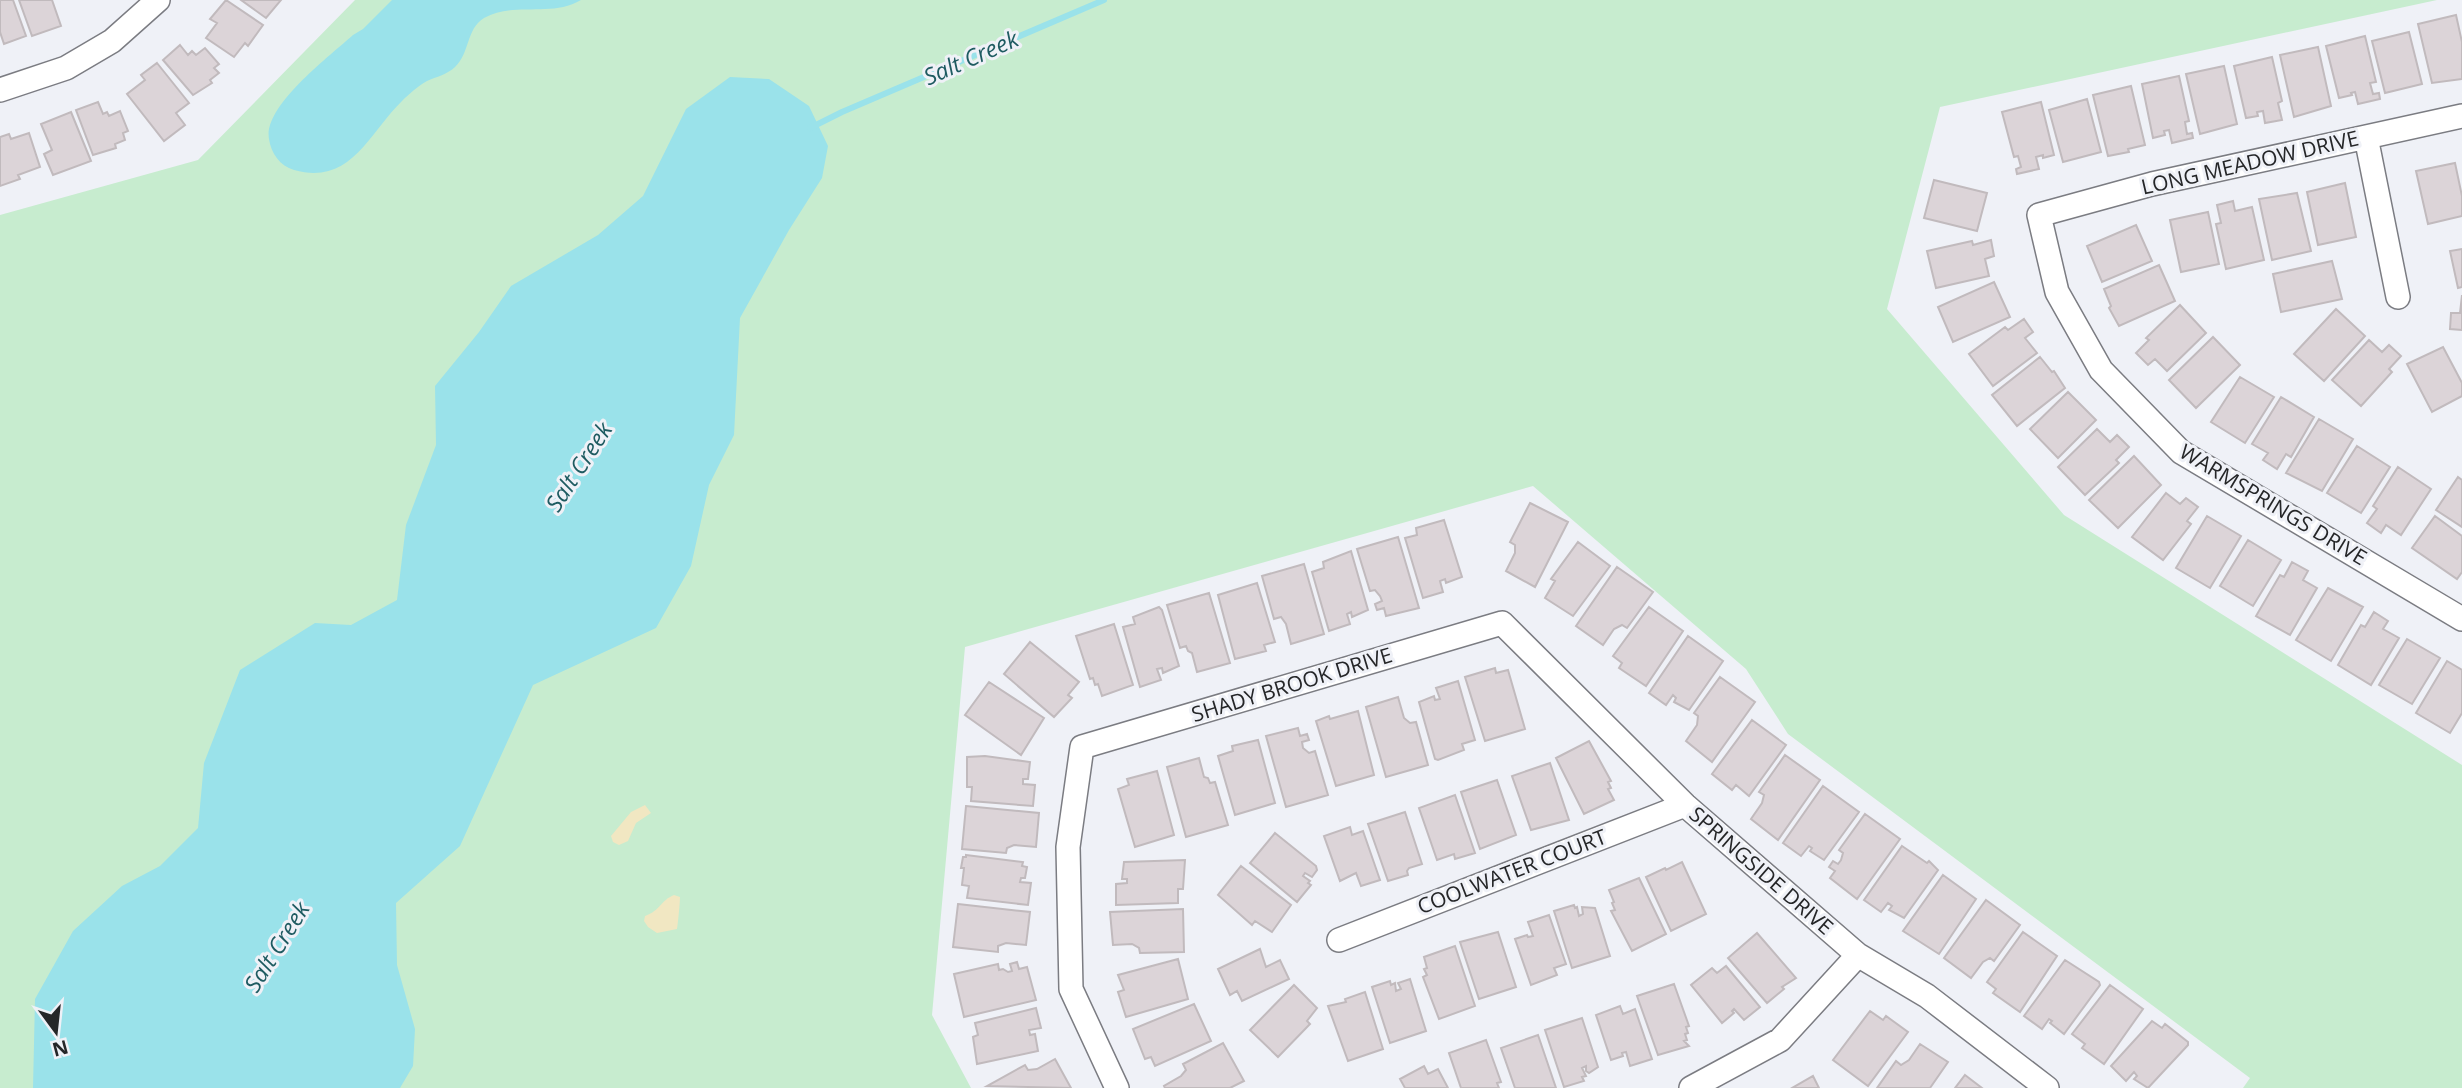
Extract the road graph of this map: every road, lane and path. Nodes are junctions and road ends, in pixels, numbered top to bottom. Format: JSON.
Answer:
{"nodes":[{"id":1,"x":158,"y":0,"type":"edge"},
{"id":2,"x":0,"y":90,"type":"edge"},
{"id":3,"x":2462,"y":116,"type":"edge"},
{"id":4,"x":2366,"y":137,"type":"junction"},
{"id":5,"x":2039,"y":215,"type":"joint"},
{"id":6,"x":2398,"y":297,"type":"dead end"},
{"id":7,"x":2462,"y":619,"type":"edge"},
{"id":8,"x":1502,"y":622,"type":"joint"},
{"id":9,"x":1685,"y":805,"type":"junction"},
{"id":10,"x":1339,"y":940,"type":"dead end"},
{"id":11,"x":1858,"y":955,"type":"junction"},
{"id":12,"x":1117,"y":1088,"type":"edge"},
{"id":13,"x":1691,"y":1088,"type":"edge"},
{"id":14,"x":2047,"y":1088,"type":"edge"}],
"edges":[{"from":1,"to":2,"type":"street"},
{"from":3,"to":4,"type":"street","name":"LONG MEADOW DRIVE"},
{"from":4,"to":5,"type":"street","name":"LONG MEADOW DRIVE"},
{"from":4,"to":6,"type":"street"},
{"from":5,"to":7,"type":"street","name":"WARMSPRINGS DRIVE"},
{"from":8,"to":9,"type":"street","name":"SPRINGSIDE DRIVE"},
{"from":8,"to":12,"type":"street","name":"SHADY BROOK DRIVE"},
{"from":9,"to":10,"type":"street","name":"COOLWATER COURT"},
{"from":9,"to":11,"type":"street","name":"SPRINGSIDE DRIVE"},
{"from":11,"to":13,"type":"street"},
{"from":11,"to":14,"type":"street","name":"SPRINGSIDE DRIVE"}]}
